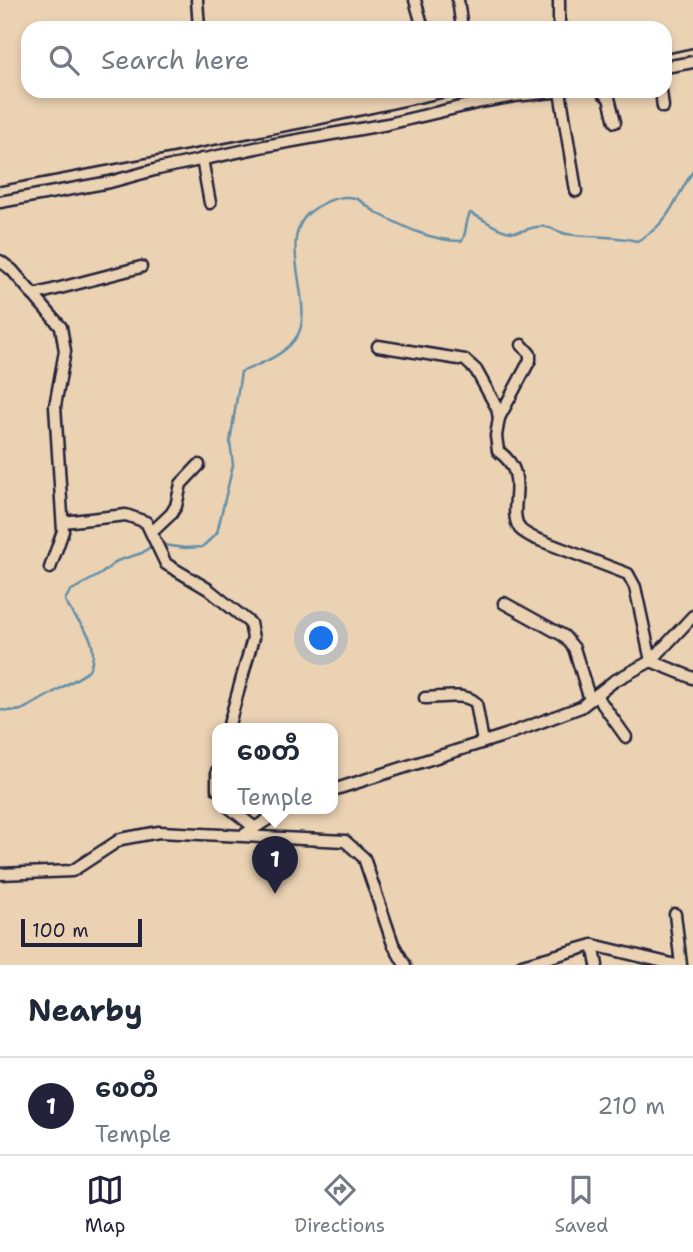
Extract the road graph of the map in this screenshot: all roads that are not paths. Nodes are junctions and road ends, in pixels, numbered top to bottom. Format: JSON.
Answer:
{"nodes":[{"id":1,"x":197,"y":0,"type":"edge"},
{"id":2,"x":415,"y":0,"type":"edge"},
{"id":3,"x":458,"y":0,"type":"edge"},
{"id":4,"x":559,"y":0,"type":"edge"},
{"id":5,"x":198,"y":21,"type":"edge"},
{"id":6,"x":421,"y":21,"type":"edge"},
{"id":7,"x":461,"y":21,"type":"edge"},
{"id":8,"x":559,"y":21,"type":"edge"},
{"id":9,"x":693,"y":62,"type":"edge"},
{"id":10,"x":672,"y":66,"type":"edge"},
{"id":11,"x":484,"y":98,"type":"edge"},
{"id":12,"x":563,"y":98,"type":"edge"},
{"id":13,"x":609,"y":98,"type":"edge"},
{"id":14,"x":662,"y":98,"type":"edge"},
{"id":15,"x":663,"y":107,"type":"dead end"},
{"id":16,"x":615,"y":122,"type":"dead end"},
{"id":17,"x":202,"y":159,"type":"junction"},
{"id":18,"x":576,"y":191,"type":"dead end"},
{"id":19,"x":0,"y":202,"type":"edge"},
{"id":20,"x":210,"y":203,"type":"dead end"},
{"id":21,"x":0,"y":261,"type":"edge"},
{"id":22,"x":141,"y":267,"type":"dead end"},
{"id":23,"x":33,"y":295,"type":"junction"},
{"id":24,"x":522,"y":345,"type":"dead end"},
{"id":25,"x":378,"y":346,"type":"dead end"},
{"id":26,"x":499,"y":418,"type":"junction"},
{"id":27,"x":199,"y":466,"type":"dead end"},
{"id":28,"x":63,"y":522,"type":"junction"},
{"id":29,"x":155,"y":540,"type":"junction"},
{"id":30,"x":50,"y":568,"type":"dead end"},
{"id":31,"x":503,"y":603,"type":"dead end"},
{"id":32,"x":693,"y":616,"type":"edge"},
{"id":33,"x":688,"y":624,"type":"edge"},
{"id":34,"x":651,"y":661,"type":"junction"},
{"id":35,"x":693,"y":678,"type":"edge"},
{"id":36,"x":425,"y":698,"type":"dead end"},
{"id":37,"x":593,"y":698,"type":"junction"},
{"id":38,"x":229,"y":723,"type":"edge"},
{"id":39,"x":626,"y":737,"type":"dead end"},
{"id":40,"x":483,"y":742,"type":"junction"},
{"id":41,"x":338,"y":788,"type":"edge"},
{"id":42,"x":238,"y":814,"type":"edge"},
{"id":43,"x":277,"y":814,"type":"edge"},
{"id":44,"x":255,"y":828,"type":"junction"},
{"id":45,"x":245,"y":835,"type":"junction"},
{"id":46,"x":0,"y":874,"type":"edge"},
{"id":47,"x":675,"y":914,"type":"dead end"},
{"id":48,"x":593,"y":945,"type":"junction"},
{"id":49,"x":405,"y":965,"type":"edge"},
{"id":50,"x":522,"y":965,"type":"edge"},
{"id":51,"x":597,"y":965,"type":"edge"},
{"id":52,"x":678,"y":965,"type":"edge"}],
"edges":[{"from":1,"to":5,"type":"street"},
{"from":2,"to":6,"type":"street"},
{"from":3,"to":7,"type":"street"},
{"from":4,"to":8,"type":"street"},
{"from":9,"to":10,"type":"street"},
{"from":11,"to":17,"type":"street"},
{"from":12,"to":18,"type":"street"},
{"from":13,"to":16,"type":"street"},
{"from":14,"to":15,"type":"street"},
{"from":17,"to":19,"type":"street"},
{"from":17,"to":20,"type":"street"},
{"from":21,"to":23,"type":"street"},
{"from":22,"to":23,"type":"street"},
{"from":23,"to":28,"type":"street"},
{"from":24,"to":26,"type":"street"},
{"from":25,"to":26,"type":"street"},
{"from":26,"to":34,"type":"street"},
{"from":27,"to":29,"type":"street"},
{"from":28,"to":29,"type":"street"},
{"from":28,"to":30,"type":"street"},
{"from":29,"to":38,"type":"street"},
{"from":31,"to":37,"type":"street"},
{"from":32,"to":33,"type":"street"},
{"from":33,"to":34,"type":"street"},
{"from":34,"to":35,"type":"street"},
{"from":34,"to":37,"type":"street"},
{"from":36,"to":40,"type":"street"},
{"from":37,"to":39,"type":"street"},
{"from":37,"to":40,"type":"street"},
{"from":40,"to":41,"type":"street"},
{"from":42,"to":44,"type":"street"},
{"from":43,"to":44,"type":"street"},
{"from":44,"to":45,"type":"street"},
{"from":45,"to":46,"type":"street"},
{"from":45,"to":49,"type":"street"},
{"from":47,"to":52,"type":"street"},
{"from":48,"to":50,"type":"street"},
{"from":48,"to":51,"type":"street"},
{"from":48,"to":52,"type":"street"}]}
